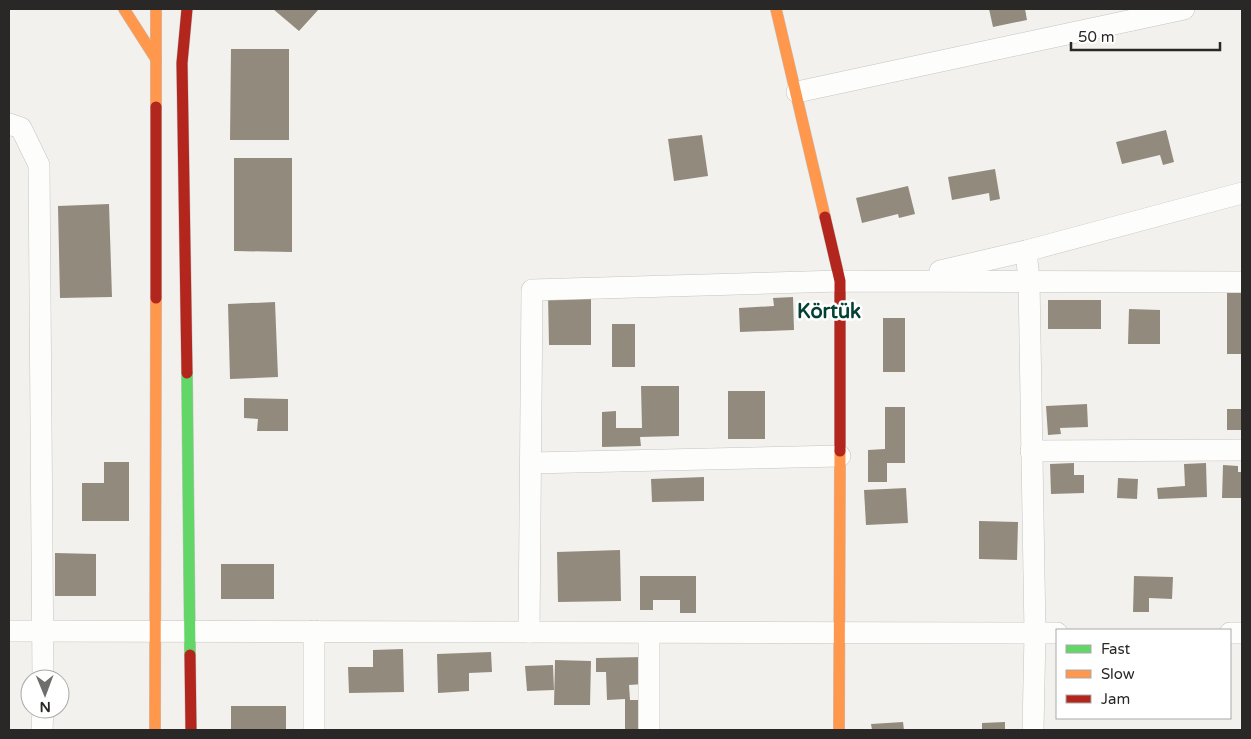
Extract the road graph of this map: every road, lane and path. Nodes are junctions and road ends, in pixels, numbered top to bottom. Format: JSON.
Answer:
{"nodes":[{"id":1,"x":124,"y":9,"type":"edge"},
{"id":2,"x":156,"y":9,"type":"edge"},
{"id":3,"x":186,"y":9,"type":"edge"},
{"id":4,"x":776,"y":9,"type":"edge"},
{"id":5,"x":1184,"y":9,"type":"edge"},
{"id":6,"x":199,"y":18,"type":"dead end"},
{"id":7,"x":156,"y":60,"type":"junction"},
{"id":8,"x":182,"y":63,"type":"junction"},
{"id":9,"x":797,"y":92,"type":"junction"},
{"id":10,"x":9,"y":124,"type":"edge"},
{"id":11,"x":1242,"y":193,"type":"edge"},
{"id":12,"x":1026,"y":251,"type":"junction"},
{"id":13,"x":901,"y":280,"type":"junction"},
{"id":14,"x":1029,"y":280,"type":"junction"},
{"id":15,"x":840,"y":281,"type":"junction"},
{"id":16,"x":1242,"y":282,"type":"edge"},
{"id":17,"x":1242,"y":450,"type":"edge"},
{"id":18,"x":1031,"y":451,"type":"junction"},
{"id":19,"x":840,"y":456,"type":"junction"},
{"id":20,"x":531,"y":464,"type":"junction"},
{"id":21,"x":43,"y":631,"type":"junction"},
{"id":22,"x":154,"y":631,"type":"junction"},
{"id":23,"x":191,"y":631,"type":"junction"},
{"id":24,"x":314,"y":631,"type":"junction"},
{"id":25,"x":9,"y":632,"type":"edge"},
{"id":26,"x":529,"y":632,"type":"junction"},
{"id":27,"x":649,"y":633,"type":"junction"},
{"id":28,"x":839,"y":633,"type":"junction"},
{"id":29,"x":1035,"y":633,"type":"junction"},
{"id":30,"x":1056,"y":633,"type":"edge"},
{"id":31,"x":43,"y":669,"type":"edge"},
{"id":32,"x":155,"y":730,"type":"edge"},
{"id":33,"x":191,"y":730,"type":"edge"},
{"id":34,"x":314,"y":730,"type":"edge"},
{"id":35,"x":649,"y":730,"type":"edge"},
{"id":36,"x":839,"y":730,"type":"edge"},
{"id":37,"x":1033,"y":730,"type":"edge"}],
"edges":[{"from":1,"to":7,"type":"street"},
{"from":2,"to":7,"type":"street"},
{"from":3,"to":8,"type":"street"},
{"from":4,"to":9,"type":"street"},
{"from":5,"to":9,"type":"street"},
{"from":6,"to":8,"type":"street"},
{"from":7,"to":22,"type":"street"},
{"from":8,"to":23,"type":"street"},
{"from":9,"to":15,"type":"street"},
{"from":10,"to":21,"type":"street"},
{"from":11,"to":12,"type":"street"},
{"from":12,"to":13,"type":"street"},
{"from":12,"to":14,"type":"street"},
{"from":13,"to":14,"type":"street"},
{"from":13,"to":15,"type":"street"},
{"from":14,"to":16,"type":"street"},
{"from":14,"to":18,"type":"street"},
{"from":15,"to":19,"type":"street"},
{"from":15,"to":20,"type":"street"},
{"from":17,"to":18,"type":"street"},
{"from":18,"to":29,"type":"street"},
{"from":19,"to":20,"type":"street"},
{"from":19,"to":28,"type":"street"},
{"from":20,"to":26,"type":"street"},
{"from":21,"to":22,"type":"street"},
{"from":21,"to":25,"type":"street"},
{"from":21,"to":31,"type":"street"},
{"from":22,"to":23,"type":"street"},
{"from":22,"to":32,"type":"street"},
{"from":23,"to":24,"type":"street"},
{"from":23,"to":33,"type":"street"},
{"from":24,"to":26,"type":"street"},
{"from":24,"to":34,"type":"street"},
{"from":26,"to":27,"type":"street"},
{"from":27,"to":28,"type":"street"},
{"from":27,"to":35,"type":"street"},
{"from":28,"to":29,"type":"street"},
{"from":28,"to":36,"type":"street"},
{"from":29,"to":30,"type":"street"},
{"from":29,"to":37,"type":"street"}]}
